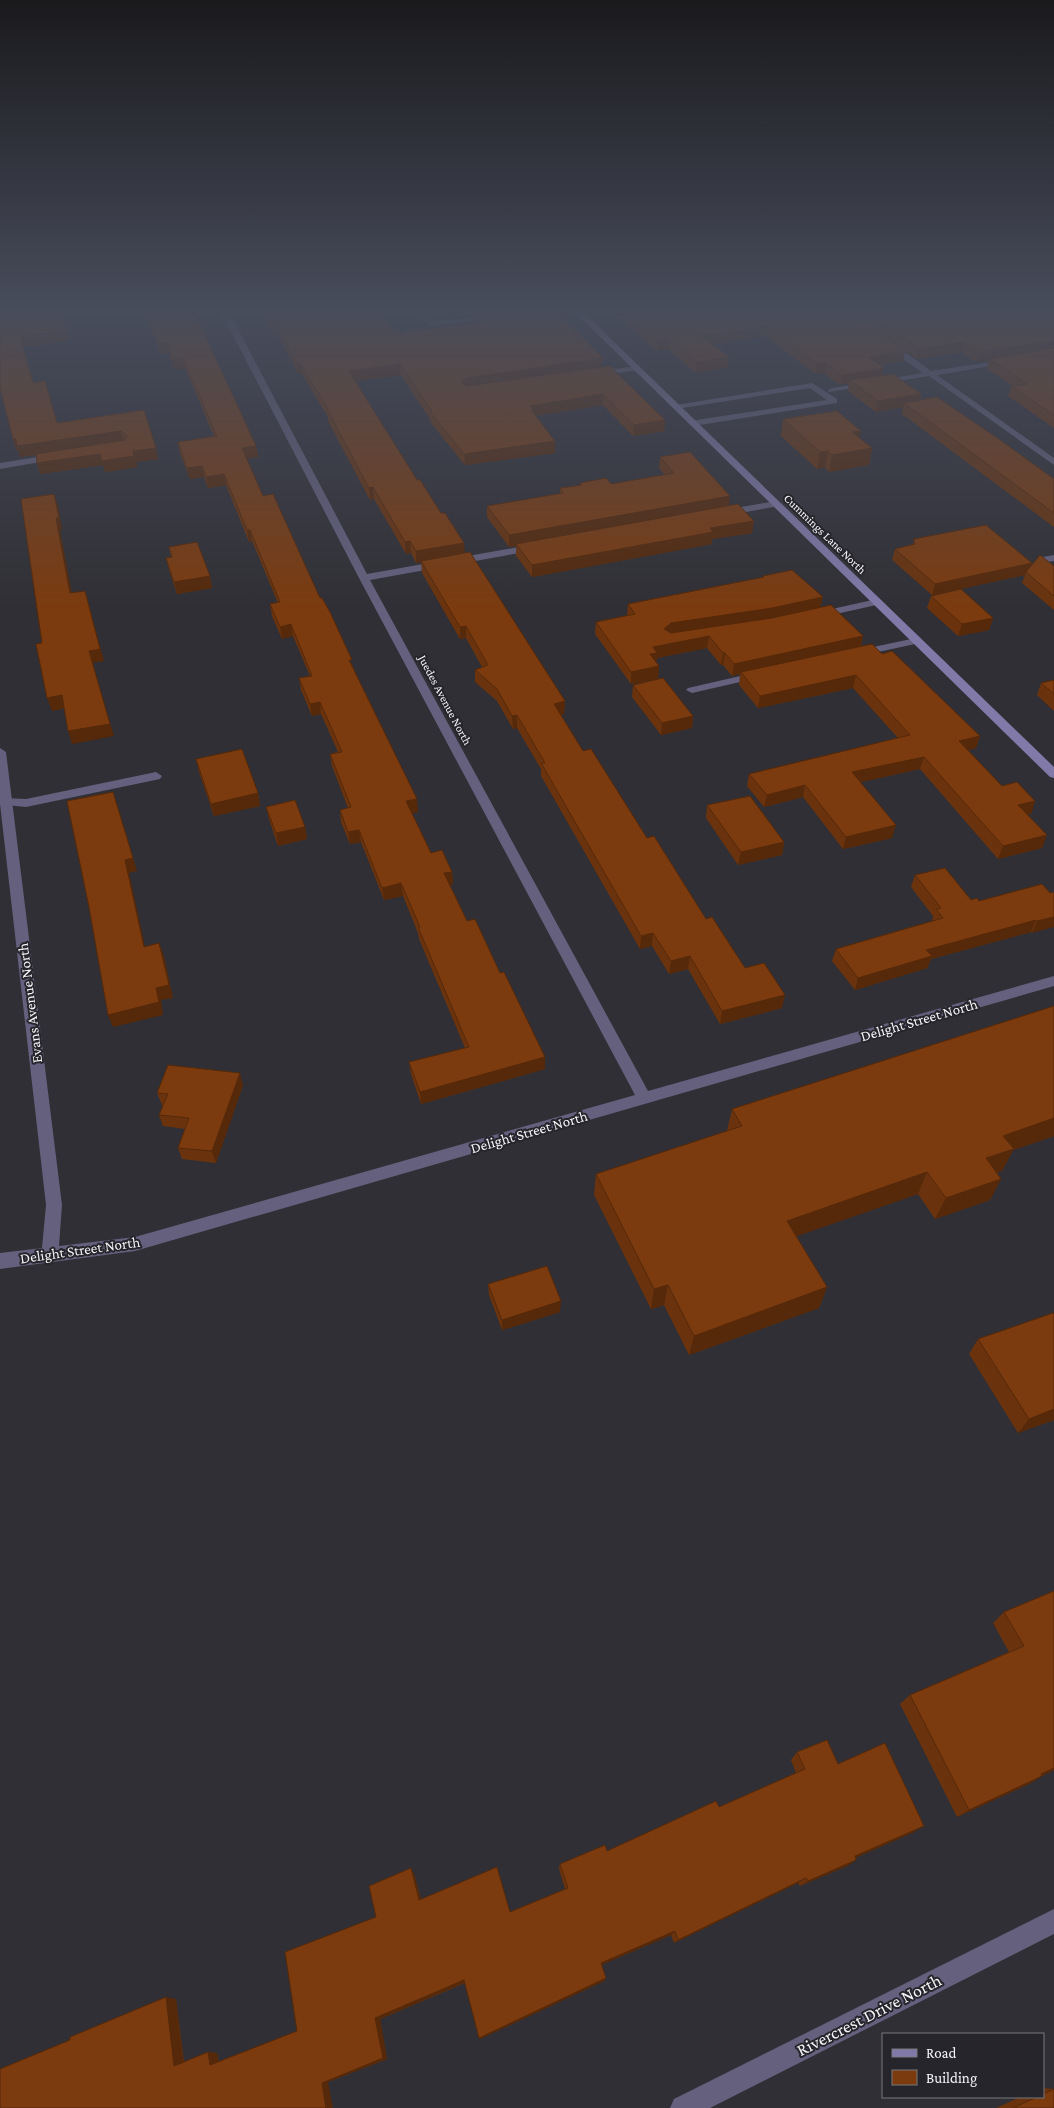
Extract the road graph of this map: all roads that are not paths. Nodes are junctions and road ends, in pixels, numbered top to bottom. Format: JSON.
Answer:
{"nodes":[{"id":1,"x":276,"y":410,"type":"edge"},
{"id":2,"x":680,"y":410,"type":"edge"},
{"id":3,"x":774,"y":410,"type":"edge"},
{"id":4,"x":981,"y":410,"type":"edge"},
{"id":5,"x":693,"y":423,"type":"junction"},
{"id":6,"x":67,"y":456,"type":"edge"},
{"id":7,"x":1054,"y":462,"type":"edge"},
{"id":8,"x":0,"y":466,"type":"edge"},
{"id":9,"x":776,"y":504,"type":"junction"},
{"id":10,"x":717,"y":515,"type":"edge"},
{"id":11,"x":550,"y":544,"type":"edge"},
{"id":12,"x":1054,"y":558,"type":"edge"},
{"id":13,"x":1041,"y":560,"type":"edge"},
{"id":14,"x":364,"y":578,"type":"junction"},
{"id":15,"x":877,"y":602,"type":"junction"},
{"id":16,"x":809,"y":617,"type":"edge"},
{"id":17,"x":916,"y":641,"type":"junction"},
{"id":18,"x":848,"y":656,"type":"edge"},
{"id":19,"x":770,"y":673,"type":"edge"},
{"id":20,"x":692,"y":690,"type":"dead end"},
{"id":21,"x":0,"y":752,"type":"edge"},
{"id":22,"x":1054,"y":774,"type":"edge"},
{"id":23,"x":156,"y":776,"type":"dead end"},
{"id":24,"x":3,"y":802,"type":"edge"},
{"id":25,"x":1054,"y":981,"type":"edge"},
{"id":26,"x":645,"y":1099,"type":"junction"},
{"id":27,"x":50,"y":1254,"type":"junction"},
{"id":28,"x":0,"y":1261,"type":"edge"},
{"id":29,"x":1054,"y":1921,"type":"edge"},
{"id":30,"x":683,"y":2108,"type":"edge"}],
"edges":[{"from":1,"to":14,"type":"street","name":"Juedes Avenue North"},
{"from":2,"to":5,"type":"street","name":"Cummings Lane North"},
{"from":3,"to":5,"type":"street"},
{"from":4,"to":7,"type":"street"},
{"from":5,"to":9,"type":"street","name":"Cummings Lane North"},
{"from":6,"to":8,"type":"street"},
{"from":9,"to":10,"type":"street"},
{"from":9,"to":15,"type":"street","name":"Cummings Lane North"},
{"from":11,"to":14,"type":"street"},
{"from":12,"to":13,"type":"street"},
{"from":14,"to":26,"type":"street","name":"Juedes Avenue North"},
{"from":15,"to":16,"type":"street"},
{"from":15,"to":17,"type":"street","name":"Cummings Lane North"},
{"from":17,"to":18,"type":"street"},
{"from":17,"to":22,"type":"street","name":"Cummings Lane North"},
{"from":19,"to":20,"type":"street"},
{"from":21,"to":24,"type":"street","name":"Evans Avenue North"},
{"from":23,"to":24,"type":"street"},
{"from":24,"to":27,"type":"street","name":"Evans Avenue North"},
{"from":25,"to":26,"type":"street","name":"Delight Street North"},
{"from":26,"to":27,"type":"street","name":"Delight Street North"},
{"from":27,"to":28,"type":"street","name":"Delight Street North"},
{"from":29,"to":30,"type":"street","name":"Rivercrest Drive North"}]}
